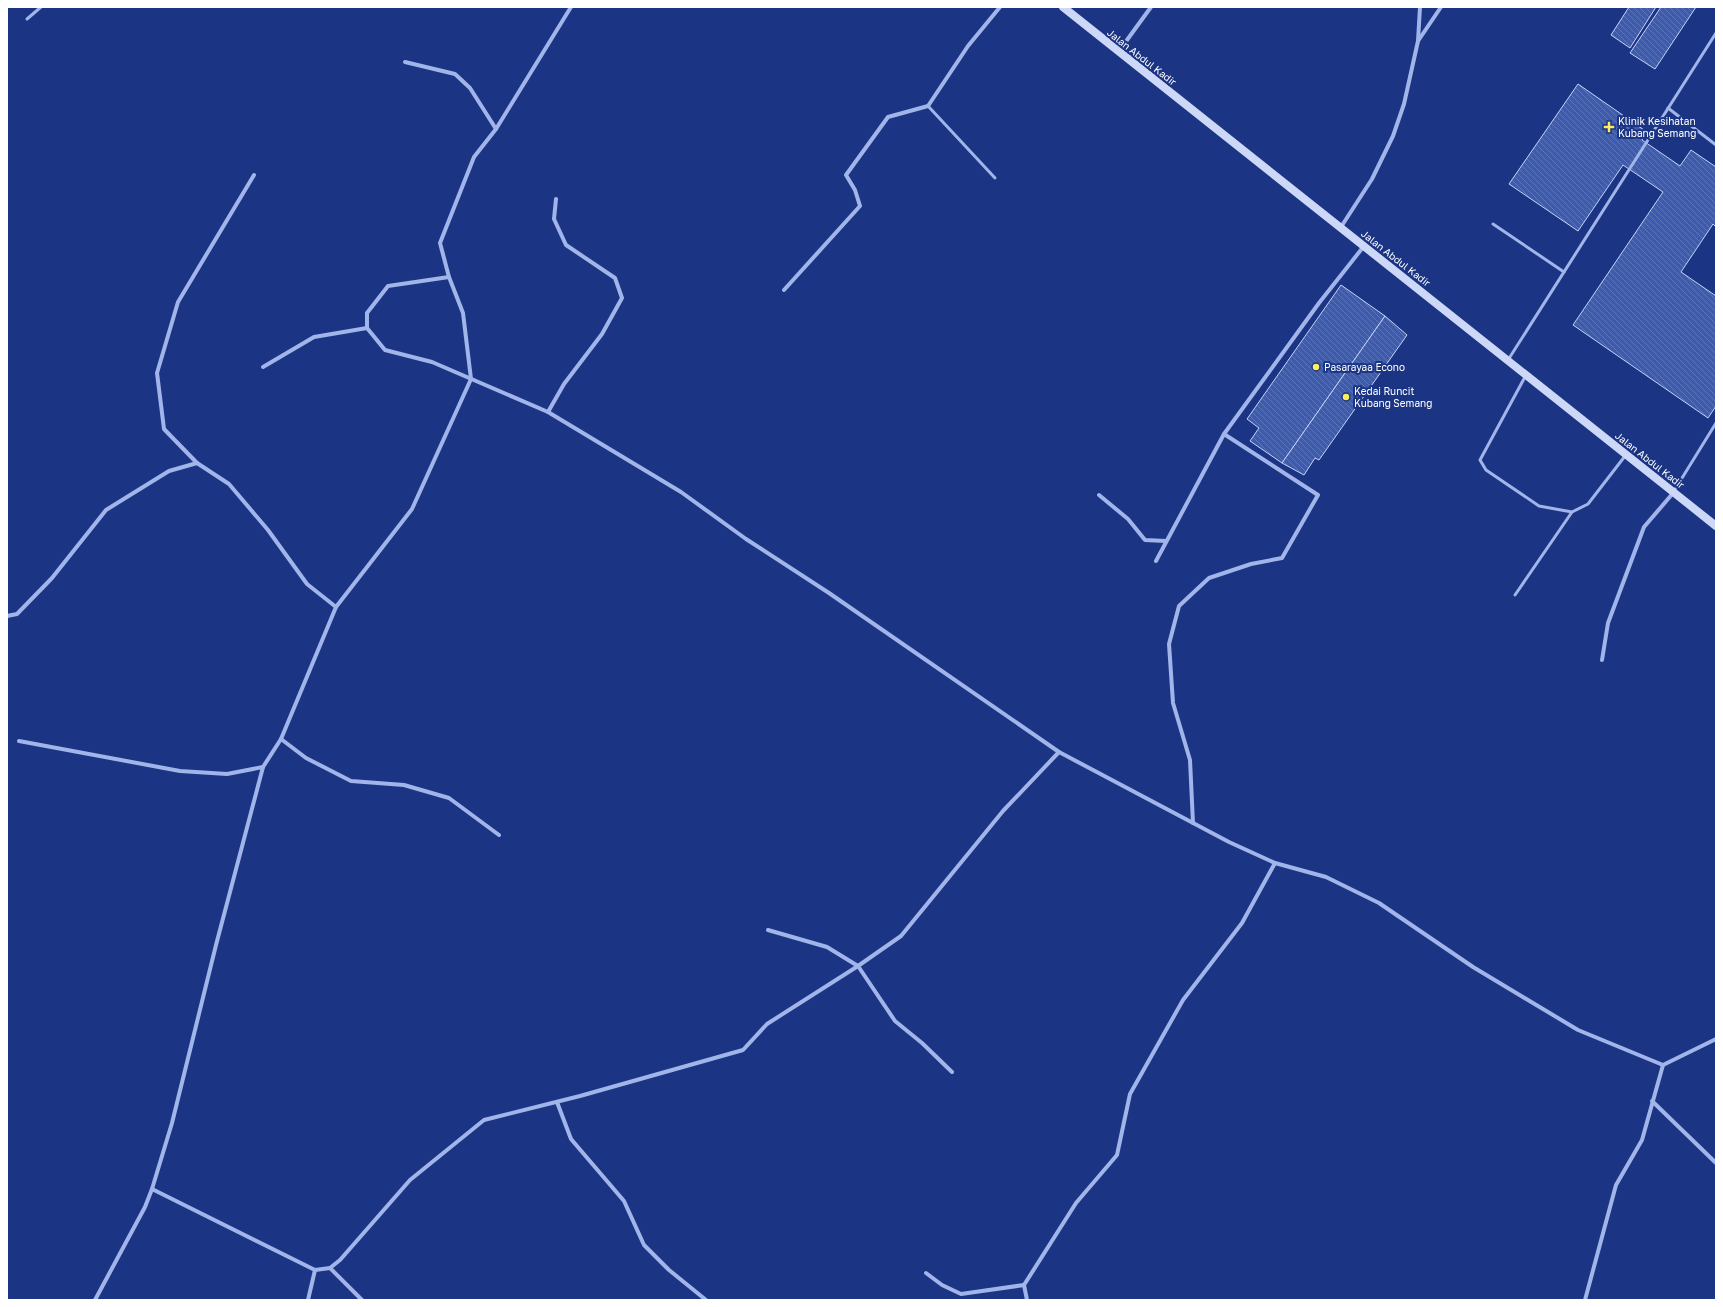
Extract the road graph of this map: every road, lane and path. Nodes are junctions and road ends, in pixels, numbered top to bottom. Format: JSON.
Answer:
{"nodes":[{"id":1,"x":41,"y":7,"type":"edge"},
{"id":2,"x":571,"y":7,"type":"edge"},
{"id":3,"x":1000,"y":7,"type":"edge"},
{"id":4,"x":1063,"y":7,"type":"edge"},
{"id":5,"x":1151,"y":7,"type":"edge"},
{"id":6,"x":1420,"y":7,"type":"edge"},
{"id":7,"x":1441,"y":7,"type":"edge"},
{"id":8,"x":27,"y":19,"type":"dead end"},
{"id":9,"x":1716,"y":33,"type":"edge"},
{"id":10,"x":1418,"y":41,"type":"junction"},
{"id":11,"x":1118,"y":51,"type":"junction"},
{"id":12,"x":405,"y":62,"type":"dead end"},
{"id":13,"x":928,"y":106,"type":"junction"},
{"id":14,"x":1668,"y":108,"type":"junction"},
{"id":15,"x":496,"y":129,"type":"junction"},
{"id":16,"x":1716,"y":145,"type":"edge"},
{"id":17,"x":254,"y":175,"type":"dead end"},
{"id":18,"x":995,"y":178,"type":"dead end"},
{"id":19,"x":556,"y":199,"type":"dead end"},
{"id":20,"x":1493,"y":224,"type":"dead end"},
{"id":21,"x":1341,"y":228,"type":"junction"},
{"id":22,"x":1364,"y":246,"type":"junction"},
{"id":23,"x":1564,"y":272,"type":"junction"},
{"id":24,"x":449,"y":276,"type":"junction"},
{"id":25,"x":784,"y":290,"type":"dead end"},
{"id":26,"x":367,"y":328,"type":"junction"},
{"id":27,"x":1508,"y":360,"type":"junction"},
{"id":28,"x":263,"y":367,"type":"dead end"},
{"id":29,"x":1526,"y":375,"type":"junction"},
{"id":30,"x":471,"y":379,"type":"junction"},
{"id":31,"x":548,"y":412,"type":"junction"},
{"id":32,"x":1716,"y":423,"type":"edge"},
{"id":33,"x":1224,"y":434,"type":"junction"},
{"id":34,"x":1626,"y":454,"type":"junction"},
{"id":35,"x":197,"y":463,"type":"junction"},
{"id":36,"x":1674,"y":492,"type":"junction"},
{"id":37,"x":1099,"y":495,"type":"dead end"},
{"id":38,"x":1572,"y":512,"type":"junction"},
{"id":39,"x":1716,"y":526,"type":"edge"},
{"id":40,"x":1166,"y":541,"type":"junction"},
{"id":41,"x":1156,"y":560,"type":"dead end"},
{"id":42,"x":1515,"y":595,"type":"dead end"},
{"id":43,"x":336,"y":607,"type":"junction"},
{"id":44,"x":7,"y":616,"type":"edge"},
{"id":45,"x":1602,"y":660,"type":"dead end"},
{"id":46,"x":281,"y":739,"type":"junction"},
{"id":47,"x":19,"y":742,"type":"dead end"},
{"id":48,"x":1059,"y":752,"type":"junction"},
{"id":49,"x":263,"y":767,"type":"junction"},
{"id":50,"x":1193,"y":823,"type":"junction"},
{"id":51,"x":499,"y":835,"type":"dead end"},
{"id":52,"x":1276,"y":863,"type":"junction"},
{"id":53,"x":768,"y":930,"type":"dead end"},
{"id":54,"x":858,"y":966,"type":"junction"},
{"id":55,"x":1716,"y":1039,"type":"edge"},
{"id":56,"x":1663,"y":1065,"type":"junction"},
{"id":57,"x":952,"y":1072,"type":"dead end"},
{"id":58,"x":1652,"y":1101,"type":"junction"},
{"id":59,"x":557,"y":1102,"type":"junction"},
{"id":60,"x":1716,"y":1163,"type":"edge"},
{"id":61,"x":152,"y":1189,"type":"junction"},
{"id":62,"x":330,"y":1268,"type":"junction"},
{"id":63,"x":315,"y":1270,"type":"junction"},
{"id":64,"x":926,"y":1273,"type":"dead end"},
{"id":65,"x":1024,"y":1285,"type":"junction"},
{"id":66,"x":95,"y":1300,"type":"edge"},
{"id":67,"x":308,"y":1300,"type":"edge"},
{"id":68,"x":362,"y":1300,"type":"edge"},
{"id":69,"x":706,"y":1300,"type":"edge"},
{"id":70,"x":1027,"y":1300,"type":"edge"},
{"id":71,"x":1585,"y":1300,"type":"edge"}],
"edges":[{"from":1,"to":8,"type":"lane"},
{"from":2,"to":15,"type":"street"},
{"from":3,"to":13,"type":"street"},
{"from":4,"to":11,"type":"main road","name":"Jalan Abdul Kadir"},
{"from":5,"to":11,"type":"street"},
{"from":6,"to":10,"type":"street"},
{"from":7,"to":10,"type":"street"},
{"from":9,"to":14,"type":"lane"},
{"from":10,"to":21,"type":"street"},
{"from":11,"to":21,"type":"main road","name":"Jalan Abdul Kadir"},
{"from":12,"to":15,"type":"street"},
{"from":13,"to":18,"type":"lane"},
{"from":13,"to":25,"type":"street"},
{"from":14,"to":16,"type":"lane"},
{"from":14,"to":23,"type":"lane"},
{"from":15,"to":24,"type":"street"},
{"from":17,"to":35,"type":"street"},
{"from":19,"to":31,"type":"street"},
{"from":20,"to":23,"type":"lane"},
{"from":21,"to":22,"type":"main road","name":"Jalan Abdul Kadir"},
{"from":22,"to":27,"type":"main road","name":"Jalan Abdul Kadir"},
{"from":22,"to":33,"type":"street"},
{"from":23,"to":27,"type":"lane"},
{"from":24,"to":26,"type":"street"},
{"from":24,"to":30,"type":"street"},
{"from":26,"to":28,"type":"street"},
{"from":26,"to":30,"type":"street"},
{"from":27,"to":29,"type":"main road","name":"Jalan Abdul Kadir"},
{"from":29,"to":34,"type":"main road","name":"Jalan Abdul Kadir"},
{"from":29,"to":38,"type":"lane"},
{"from":30,"to":31,"type":"street"},
{"from":30,"to":43,"type":"street"},
{"from":31,"to":48,"type":"street"},
{"from":32,"to":36,"type":"lane"},
{"from":33,"to":40,"type":"street"},
{"from":33,"to":50,"type":"street"},
{"from":34,"to":36,"type":"main road","name":"Jalan Abdul Kadir"},
{"from":34,"to":38,"type":"lane"},
{"from":35,"to":43,"type":"street"},
{"from":35,"to":44,"type":"street"},
{"from":36,"to":39,"type":"main road","name":"Jalan Abdul Kadir"},
{"from":36,"to":45,"type":"street"},
{"from":37,"to":40,"type":"street"},
{"from":38,"to":42,"type":"lane"},
{"from":40,"to":41,"type":"street"},
{"from":43,"to":46,"type":"street"},
{"from":46,"to":49,"type":"street"},
{"from":46,"to":51,"type":"street"},
{"from":47,"to":49,"type":"street"},
{"from":48,"to":50,"type":"street"},
{"from":48,"to":54,"type":"street"},
{"from":49,"to":61,"type":"street"},
{"from":50,"to":52,"type":"street"},
{"from":52,"to":56,"type":"street"},
{"from":52,"to":65,"type":"street"},
{"from":53,"to":54,"type":"street"},
{"from":54,"to":57,"type":"street"},
{"from":54,"to":59,"type":"street"},
{"from":55,"to":56,"type":"street"},
{"from":56,"to":58,"type":"street"},
{"from":58,"to":60,"type":"street"},
{"from":58,"to":71,"type":"street"},
{"from":59,"to":62,"type":"street"},
{"from":59,"to":69,"type":"street"},
{"from":61,"to":63,"type":"street"},
{"from":61,"to":66,"type":"street"},
{"from":62,"to":63,"type":"street"},
{"from":62,"to":68,"type":"street"},
{"from":63,"to":67,"type":"street"},
{"from":64,"to":65,"type":"street"},
{"from":65,"to":70,"type":"street"}]}
